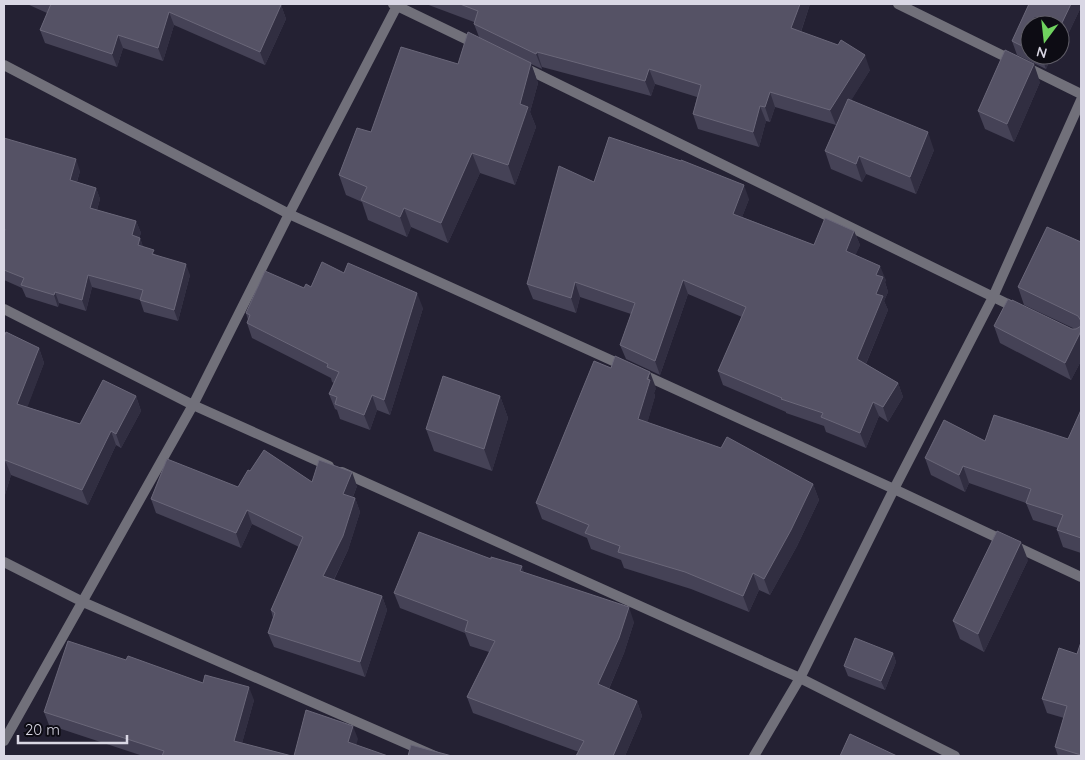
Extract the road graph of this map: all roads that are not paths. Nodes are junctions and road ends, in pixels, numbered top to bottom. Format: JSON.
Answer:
{"nodes":[{"id":1,"x":396,"y":4,"type":"edge"},
{"id":2,"x":898,"y":4,"type":"edge"},
{"id":3,"x":486,"y":49,"type":"edge"},
{"id":4,"x":512,"y":62,"type":"edge"},
{"id":5,"x":4,"y":65,"type":"edge"},
{"id":6,"x":1081,"y":94,"type":"edge"},
{"id":7,"x":1081,"y":100,"type":"edge"},
{"id":8,"x":290,"y":214,"type":"junction"},
{"id":9,"x":993,"y":297,"type":"junction"},
{"id":10,"x":4,"y":309,"type":"edge"},
{"id":11,"x":1028,"y":314,"type":"edge"},
{"id":12,"x":193,"y":405,"type":"junction"},
{"id":13,"x":894,"y":489,"type":"junction"},
{"id":14,"x":4,"y":562,"type":"edge"},
{"id":15,"x":1081,"y":577,"type":"edge"},
{"id":16,"x":83,"y":602,"type":"junction"},
{"id":17,"x":800,"y":678,"type":"junction"},
{"id":18,"x":4,"y":741,"type":"edge"},
{"id":19,"x":435,"y":756,"type":"edge"},
{"id":20,"x":754,"y":756,"type":"edge"},
{"id":21,"x":955,"y":756,"type":"edge"}],
"edges":[{"from":1,"to":3,"type":"street"},
{"from":1,"to":8,"type":"street"},
{"from":2,"to":6,"type":"street"},
{"from":4,"to":9,"type":"street"},
{"from":5,"to":8,"type":"street"},
{"from":7,"to":9,"type":"street"},
{"from":8,"to":12,"type":"street"},
{"from":8,"to":13,"type":"street"},
{"from":9,"to":11,"type":"street"},
{"from":9,"to":13,"type":"street"},
{"from":10,"to":12,"type":"street"},
{"from":12,"to":16,"type":"street"},
{"from":12,"to":17,"type":"street"},
{"from":13,"to":15,"type":"street"},
{"from":13,"to":17,"type":"street"},
{"from":14,"to":16,"type":"street"},
{"from":16,"to":18,"type":"street"},
{"from":16,"to":19,"type":"street"},
{"from":17,"to":20,"type":"street"},
{"from":17,"to":21,"type":"street"}]}
